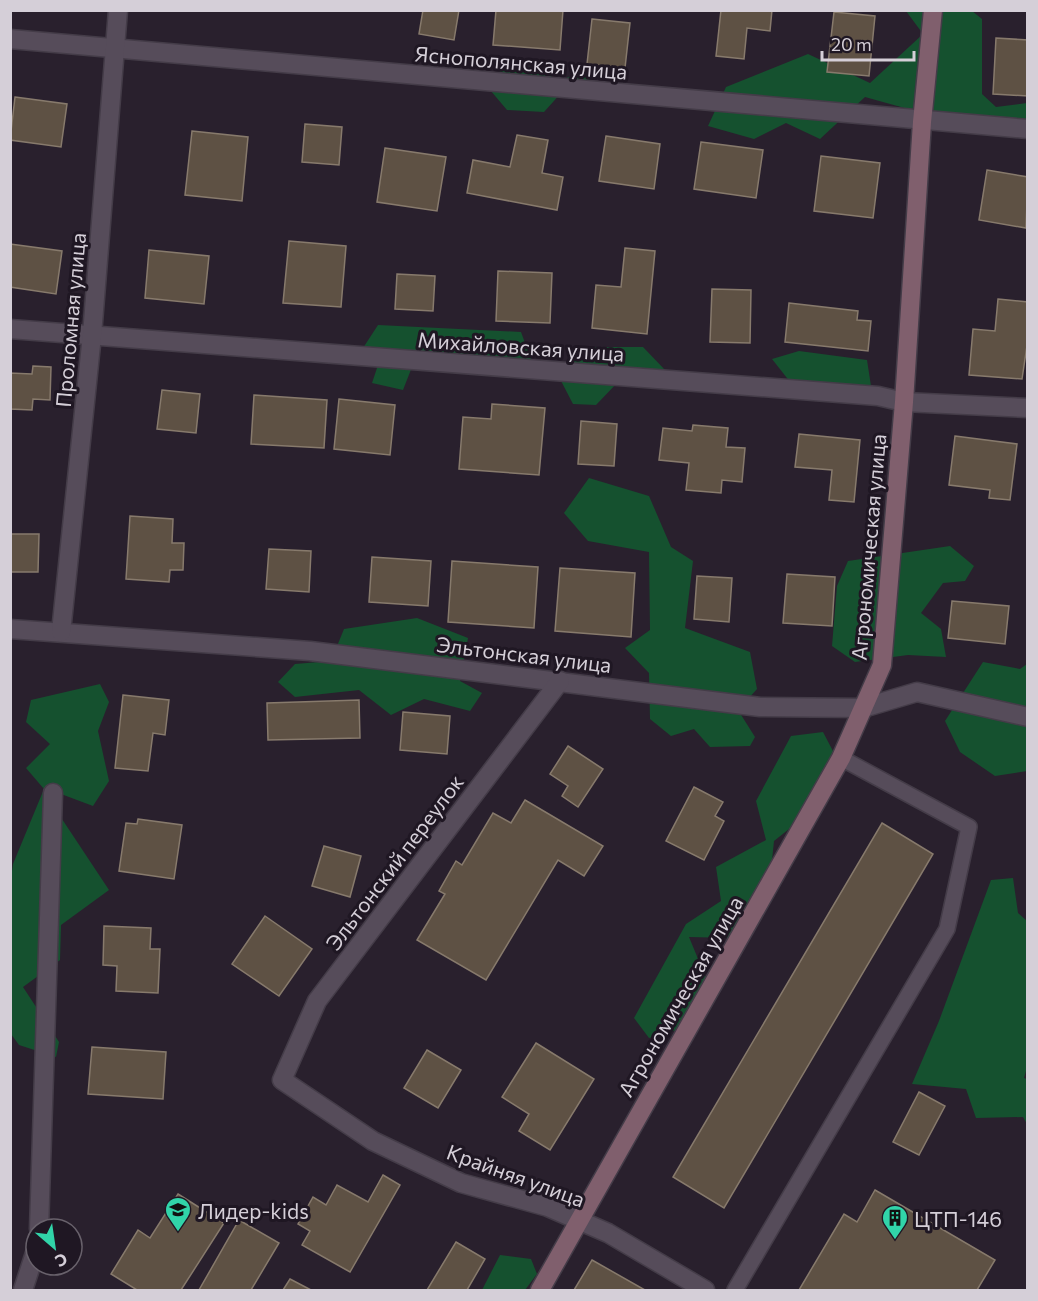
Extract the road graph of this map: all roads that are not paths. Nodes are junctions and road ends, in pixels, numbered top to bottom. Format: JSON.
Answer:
{"nodes":[{"id":1,"x":118,"y":10,"type":"edge"},
{"id":2,"x":933,"y":10,"type":"edge"},
{"id":3,"x":10,"y":39,"type":"edge"},
{"id":4,"x":116,"y":46,"type":"junction"},
{"id":5,"x":922,"y":122,"type":"junction"},
{"id":6,"x":1028,"y":129,"type":"edge"},
{"id":7,"x":10,"y":328,"type":"edge"},
{"id":8,"x":92,"y":335,"type":"junction"},
{"id":9,"x":904,"y":402,"type":"junction"},
{"id":10,"x":1028,"y":408,"type":"edge"},
{"id":11,"x":10,"y":629,"type":"edge"},
{"id":12,"x":61,"y":632,"type":"junction"},
{"id":13,"x":560,"y":681,"type":"junction"},
{"id":14,"x":863,"y":708,"type":"junction"},
{"id":15,"x":1028,"y":717,"type":"edge"},
{"id":16,"x":841,"y":758,"type":"junction"},
{"id":17,"x":54,"y":793,"type":"dead end"},
{"id":18,"x":282,"y":1080,"type":"joint"},
{"id":19,"x":39,"y":1217,"type":"edge"},
{"id":20,"x":577,"y":1221,"type":"junction"},
{"id":21,"x":540,"y":1290,"type":"edge"},
{"id":22,"x":705,"y":1290,"type":"edge"},
{"id":23,"x":735,"y":1290,"type":"edge"}],
"edges":[{"from":1,"to":4,"type":"street","name":"Проломная улица"},
{"from":2,"to":5,"type":"street","name":"Агрономическая улица"},
{"from":3,"to":4,"type":"street","name":"Яснополянская улица"},
{"from":4,"to":5,"type":"street","name":"Яснополянская улица"},
{"from":4,"to":8,"type":"street","name":"Проломная улица"},
{"from":5,"to":6,"type":"street","name":"Яснополянская улица"},
{"from":5,"to":9,"type":"street","name":"Агрономическая улица"},
{"from":7,"to":8,"type":"street","name":"Михайловская улица"},
{"from":8,"to":9,"type":"street","name":"Михайловская улица"},
{"from":8,"to":12,"type":"street","name":"Проломная улица"},
{"from":9,"to":10,"type":"street","name":"Михайловская улица"},
{"from":9,"to":14,"type":"street","name":"Агрономическая улица"},
{"from":11,"to":12,"type":"street","name":"Эльтонская улица"},
{"from":12,"to":13,"type":"street","name":"Эльтонская улица"},
{"from":13,"to":14,"type":"street","name":"Эльтонская улица"},
{"from":13,"to":18,"type":"street","name":"Эльтонский переулок"},
{"from":14,"to":15,"type":"street","name":"Эльтонская улица"},
{"from":14,"to":16,"type":"street","name":"Агрономическая улица"},
{"from":16,"to":20,"type":"street","name":"Агрономическая улица"},
{"from":16,"to":23,"type":"lane"},
{"from":17,"to":19,"type":"street"},
{"from":18,"to":20,"type":"street","name":"Крайняя улица"},
{"from":20,"to":21,"type":"street","name":"Агрономическая улица"},
{"from":20,"to":22,"type":"street","name":"Крайняя улица"}]}
